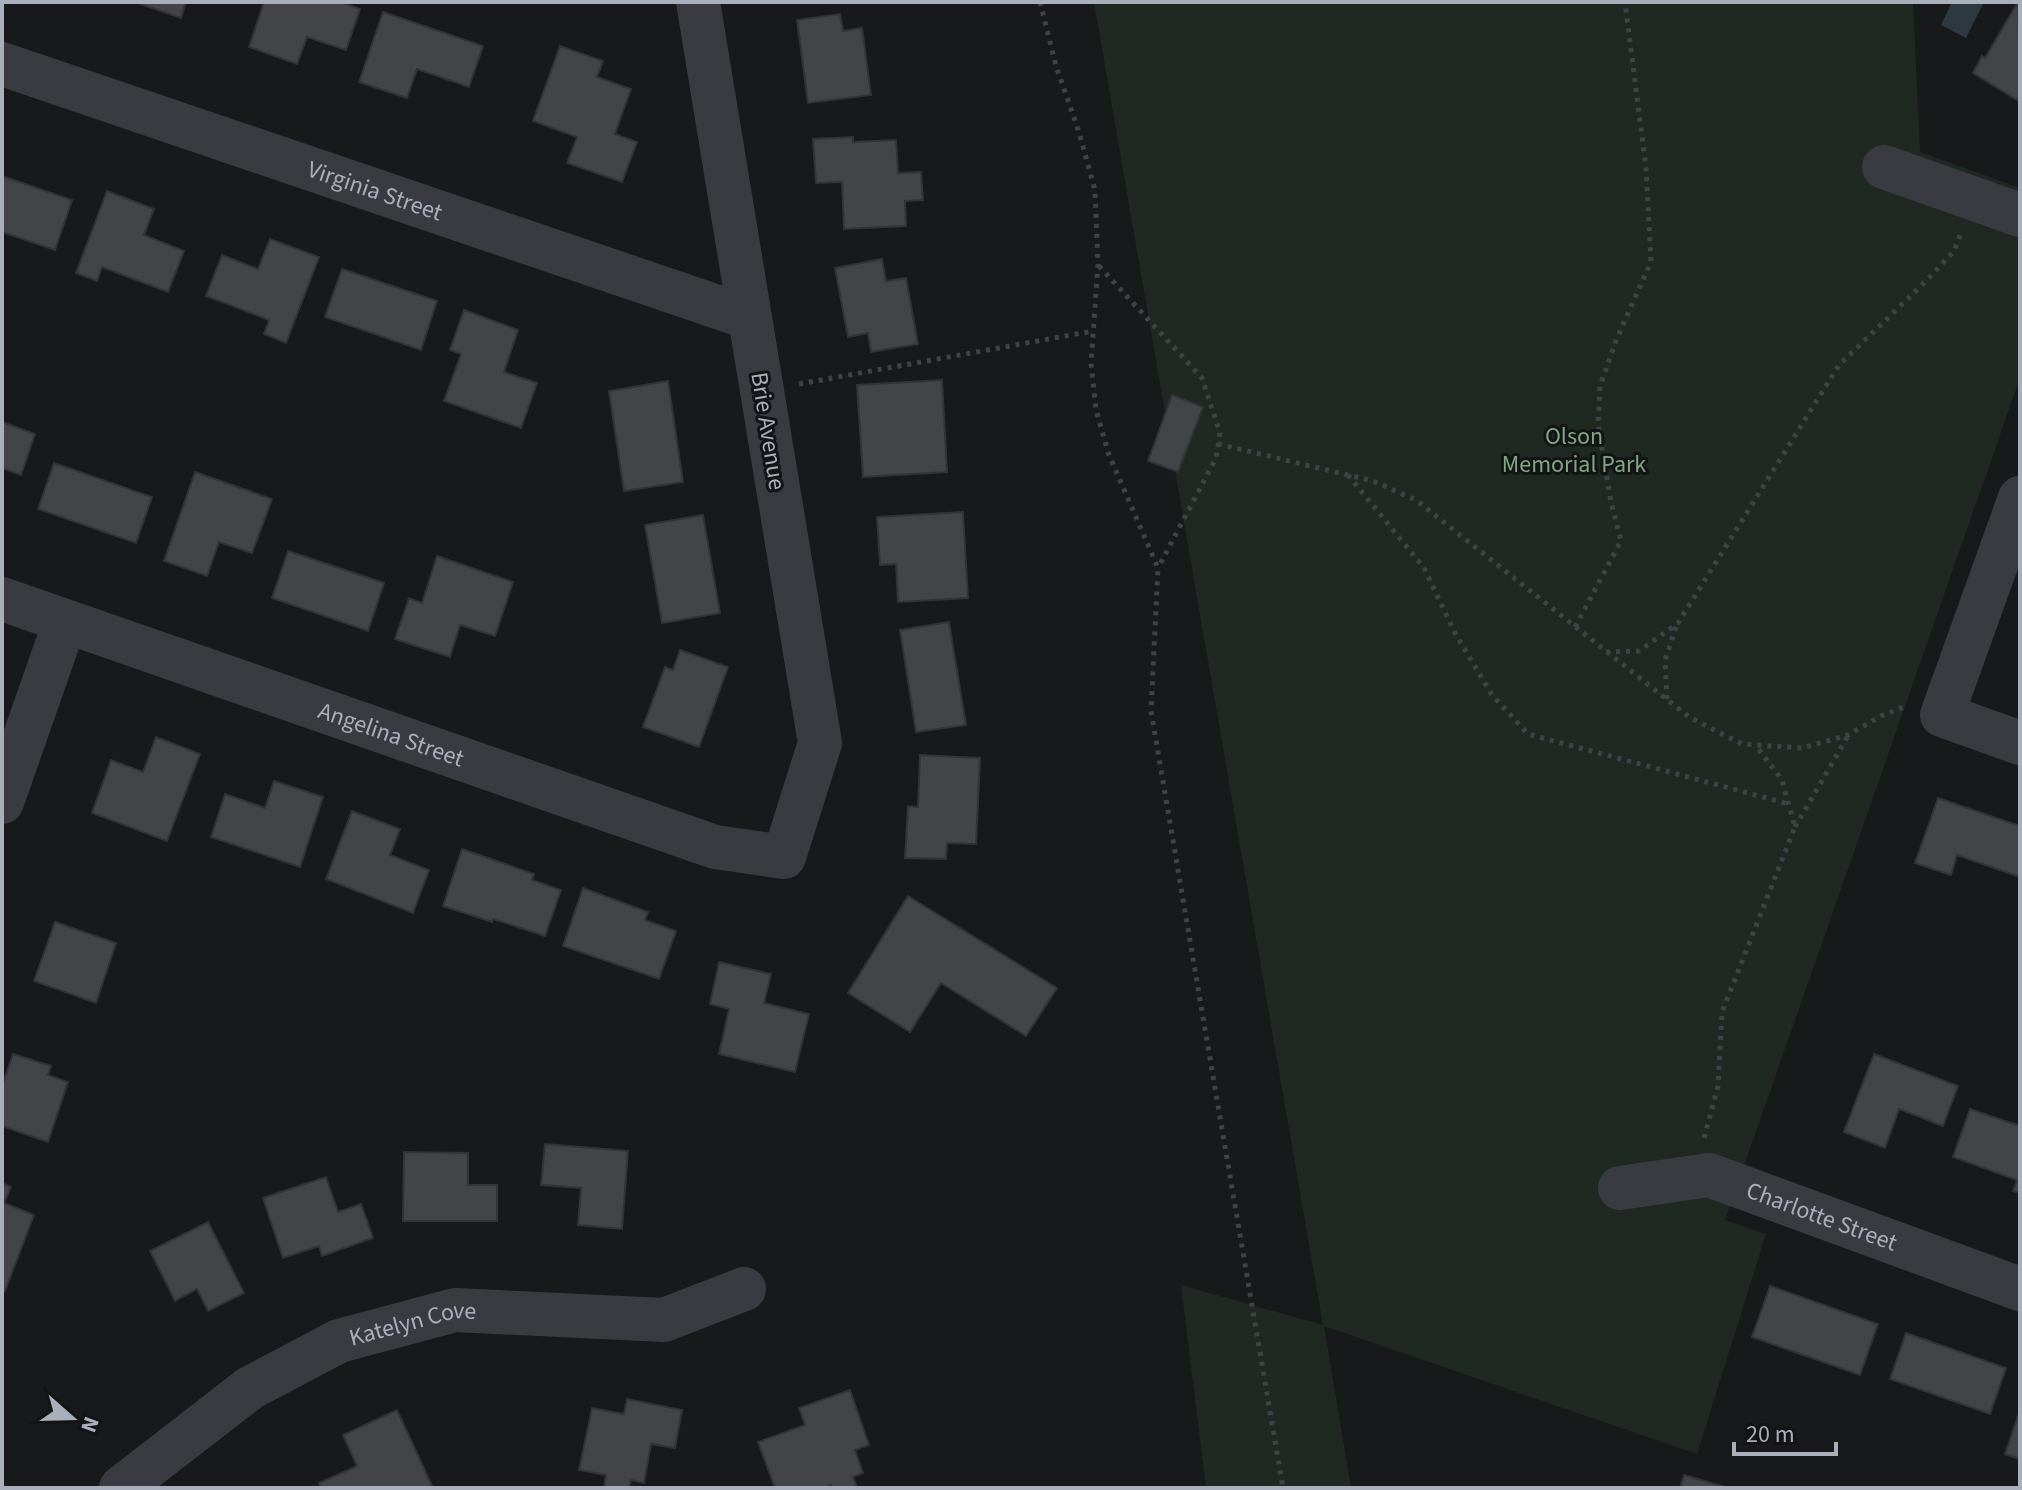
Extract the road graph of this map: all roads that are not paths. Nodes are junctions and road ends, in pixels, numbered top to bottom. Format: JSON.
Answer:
{"nodes":[{"id":1,"x":698,"y":2,"type":"edge"},
{"id":2,"x":2,"y":64,"type":"edge"},
{"id":3,"x":1884,"y":167,"type":"dead end"},
{"id":4,"x":2020,"y":215,"type":"edge"},
{"id":5,"x":750,"y":318,"type":"junction"},
{"id":6,"x":2020,"y":498,"type":"edge"},
{"id":7,"x":2,"y":599,"type":"edge"},
{"id":8,"x":65,"y":622,"type":"junction"},
{"id":9,"x":2020,"y":743,"type":"edge"},
{"id":10,"x":2,"y":802,"type":"edge"},
{"id":11,"x":784,"y":857,"type":"joint"},
{"id":12,"x":1620,"y":1188,"type":"dead end"},
{"id":13,"x":744,"y":1289,"type":"dead end"},
{"id":14,"x":2020,"y":1289,"type":"edge"},
{"id":15,"x":121,"y":1488,"type":"edge"}],
"edges":[{"from":1,"to":5,"type":"street","name":"Brie Avenue"},
{"from":2,"to":5,"type":"street","name":"Virginia Street"},
{"from":3,"to":4,"type":"street"},
{"from":5,"to":11,"type":"street","name":"Brie Avenue"},
{"from":6,"to":9,"type":"street"},
{"from":7,"to":8,"type":"street","name":"Angelina Street"},
{"from":8,"to":10,"type":"street"},
{"from":8,"to":11,"type":"street","name":"Angelina Street"},
{"from":12,"to":14,"type":"street","name":"Charlotte Street"},
{"from":13,"to":15,"type":"street","name":"Katelyn Cove"}]}
